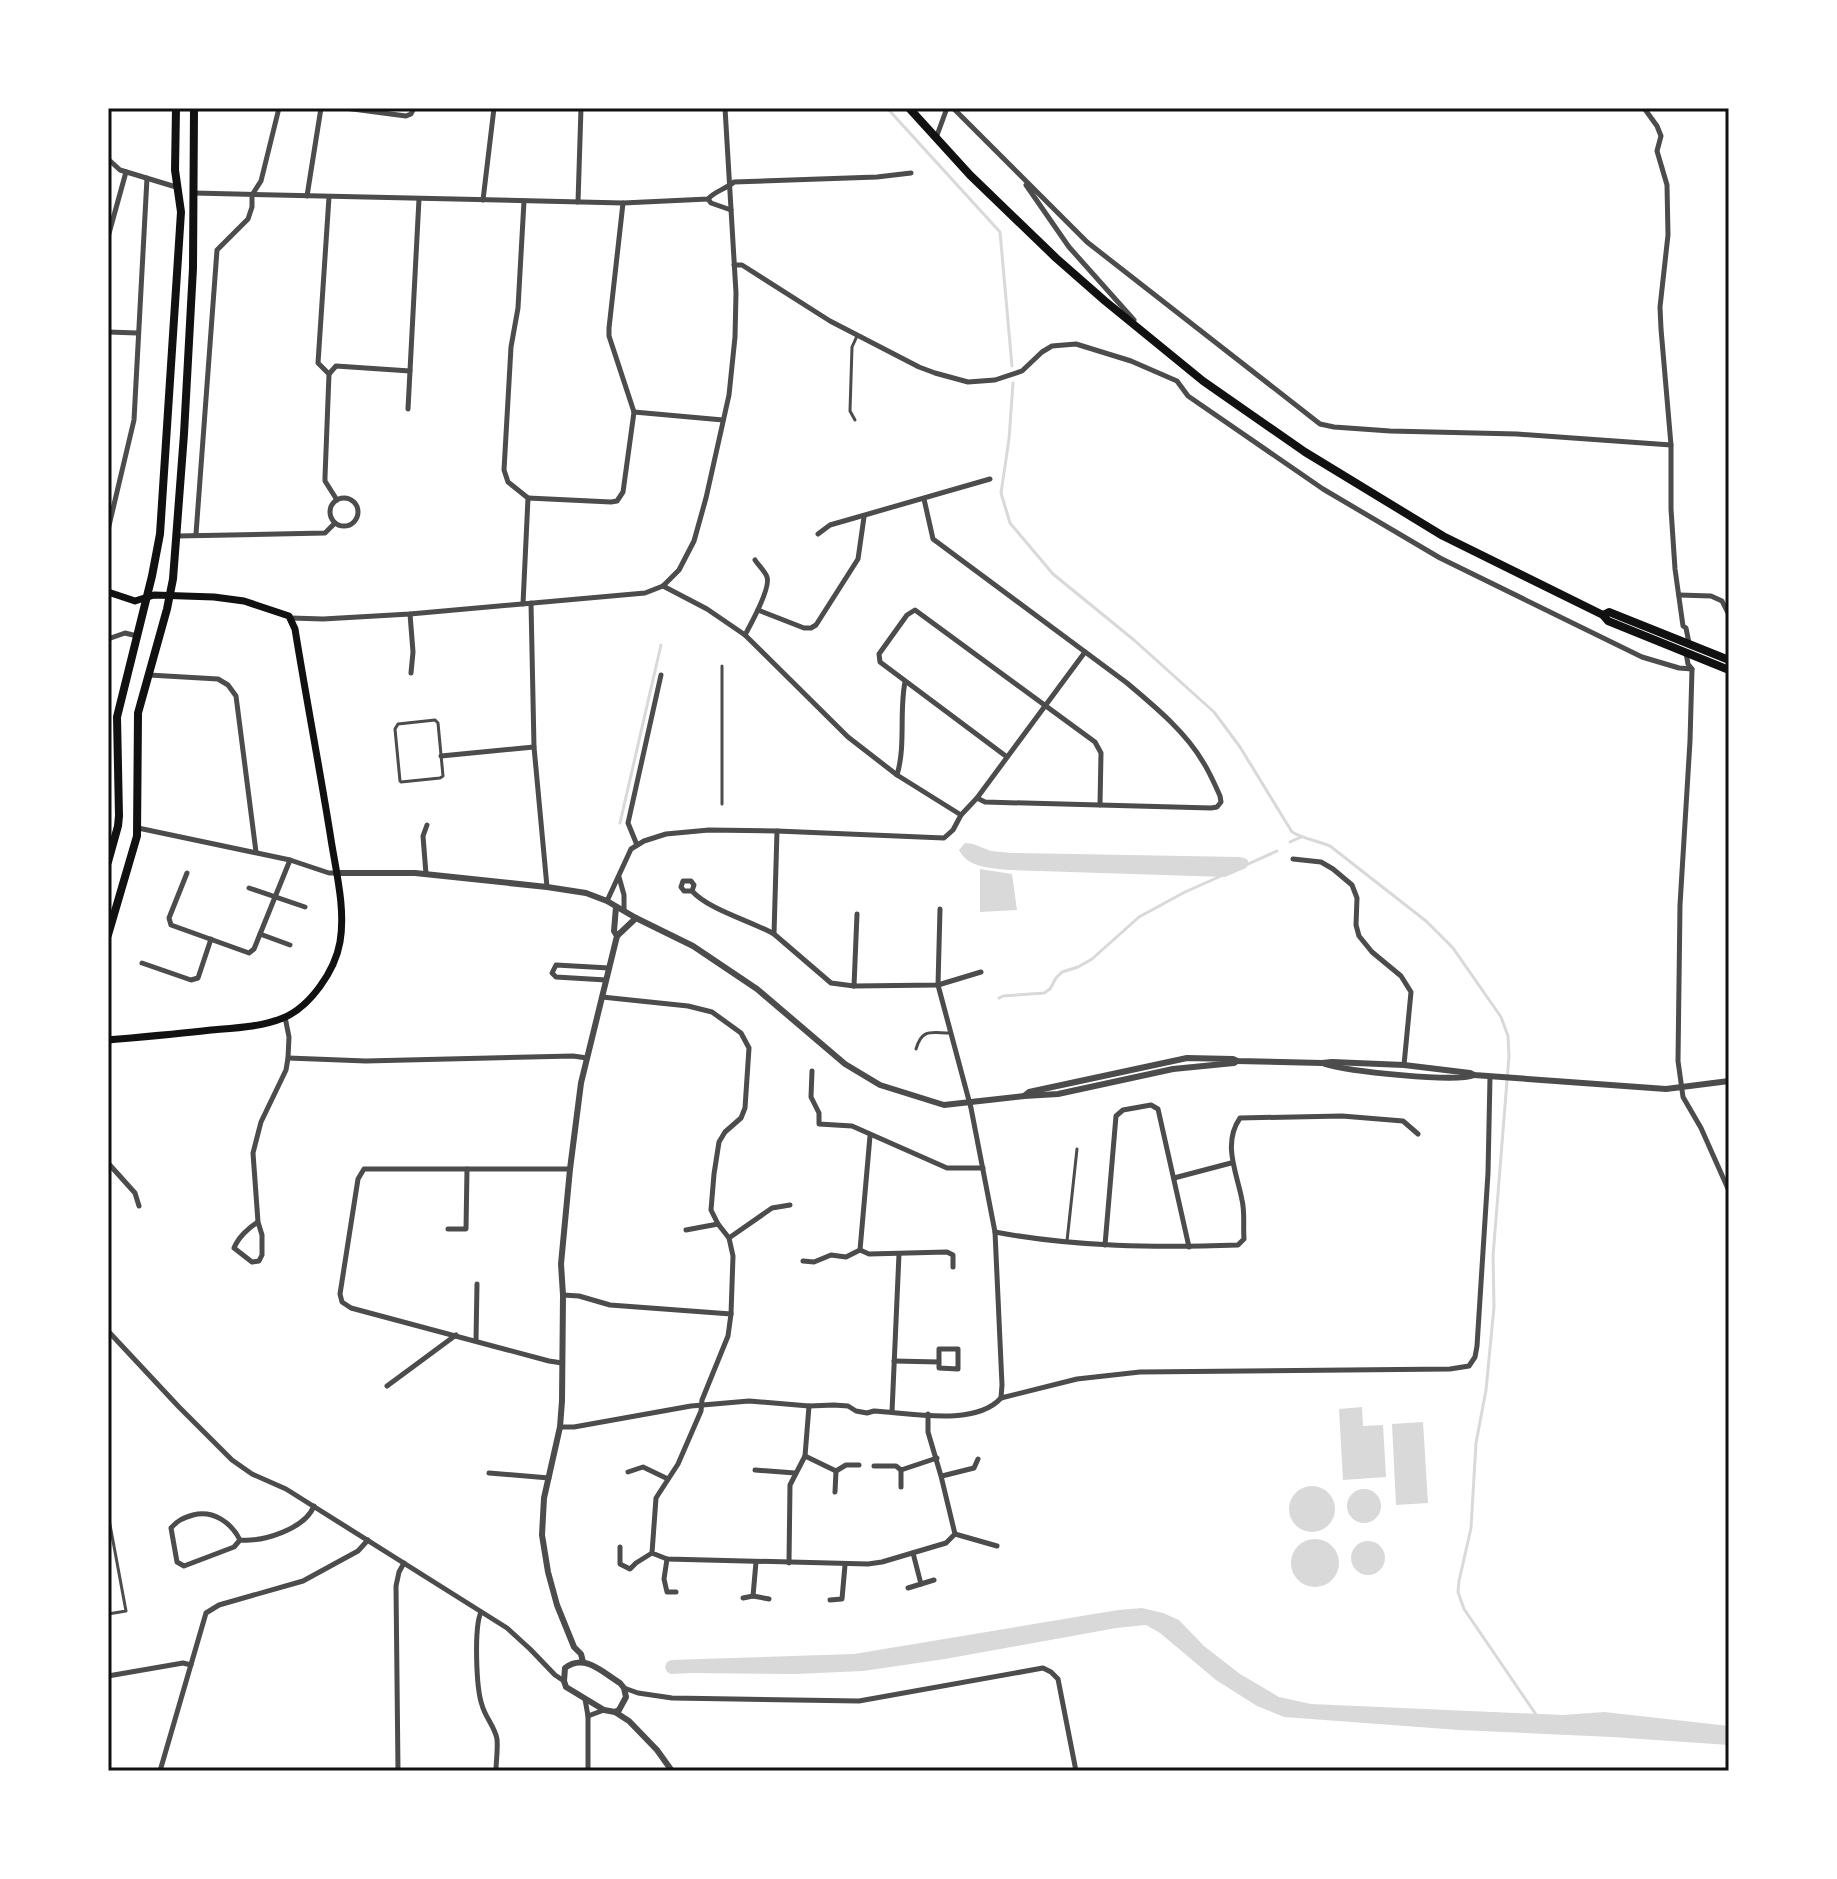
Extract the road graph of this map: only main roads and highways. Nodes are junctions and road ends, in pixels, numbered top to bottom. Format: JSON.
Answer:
{"nodes":[{"id":1,"x":176,"y":108,"type":"edge"},
{"id":2,"x":194,"y":108,"type":"edge"},
{"id":3,"x":909,"y":108,"type":"edge"},
{"id":4,"x":177,"y":187,"type":"junction"},
{"id":5,"x":193,"y":193,"type":"junction"},
{"id":6,"x":181,"y":205,"type":"junction"},
{"id":7,"x":194,"y":205,"type":"junction"},
{"id":8,"x":160,"y":534,"type":"junction"},
{"id":9,"x":177,"y":536,"type":"junction"},
{"id":10,"x":108,"y":592,"type":"edge"},
{"id":11,"x":170,"y":595,"type":"junction"},
{"id":12,"x":147,"y":596,"type":"junction"},
{"id":13,"x":1701,"y":654,"type":"junction"},
{"id":14,"x":1729,"y":660,"type":"edge"},
{"id":15,"x":1729,"y":670,"type":"edge"},
{"id":16,"x":114,"y":826,"type":"junction"},
{"id":17,"x":138,"y":828,"type":"junction"},
{"id":18,"x":108,"y":862,"type":"edge"},
{"id":19,"x":108,"y":935,"type":"edge"},
{"id":20,"x":108,"y":1040,"type":"edge"}],
"edges":[{"from":1,"to":4,"type":"main road"},
{"from":2,"to":5,"type":"main road"},
{"from":3,"to":13,"type":"main road"},
{"from":4,"to":5,"type":"main road"},
{"from":4,"to":6,"type":"main road"},
{"from":5,"to":7,"type":"main road"},
{"from":6,"to":7,"type":"main road"},
{"from":6,"to":8,"type":"main road"},
{"from":7,"to":9,"type":"main road"},
{"from":8,"to":9,"type":"main road"},
{"from":8,"to":12,"type":"main road"},
{"from":9,"to":11,"type":"main road"},
{"from":10,"to":12,"type":"main road"},
{"from":11,"to":12,"type":"main road"},
{"from":11,"to":17,"type":"main road"},
{"from":11,"to":20,"type":"main road"},
{"from":12,"to":16,"type":"main road"},
{"from":13,"to":14,"type":"main road"},
{"from":13,"to":15,"type":"main road"},
{"from":16,"to":17,"type":"main road"},
{"from":16,"to":18,"type":"main road"},
{"from":17,"to":19,"type":"main road"}]}
